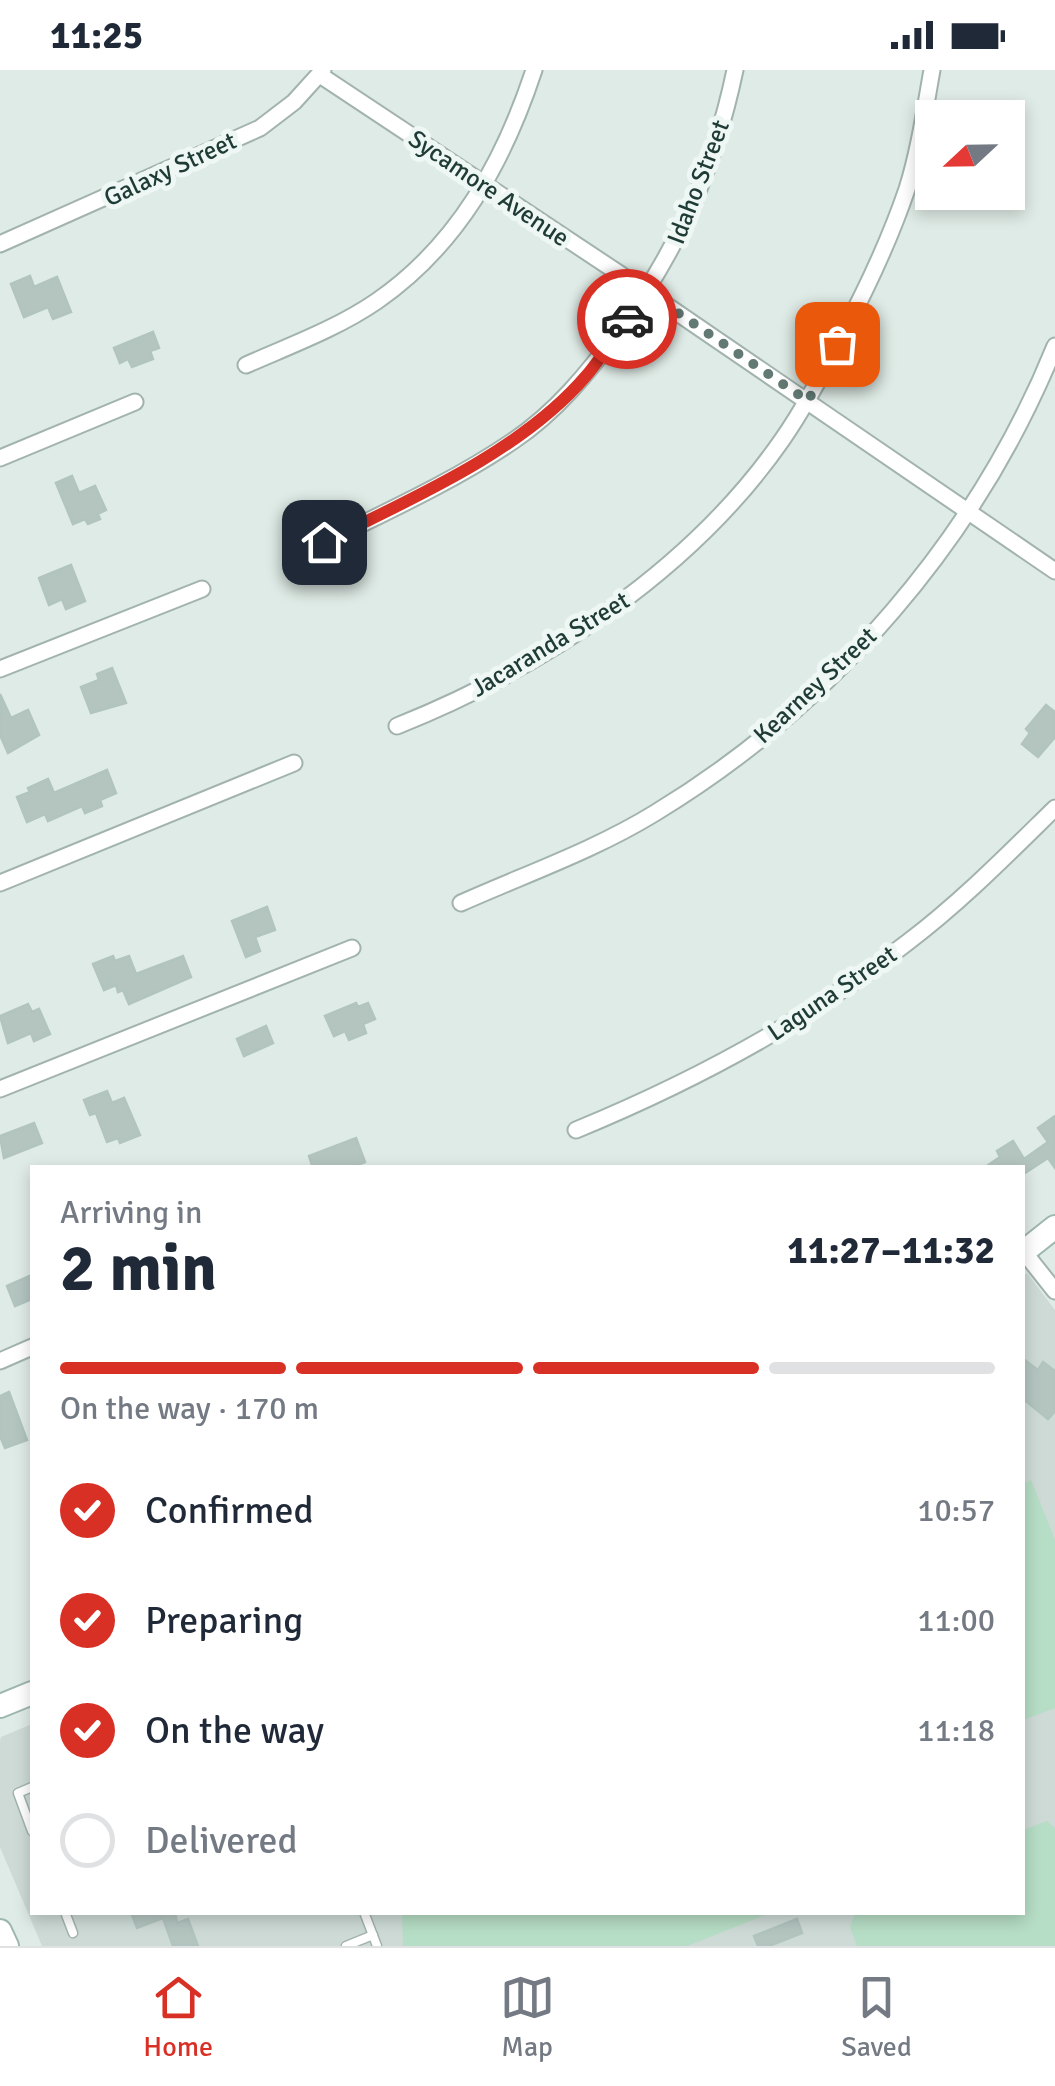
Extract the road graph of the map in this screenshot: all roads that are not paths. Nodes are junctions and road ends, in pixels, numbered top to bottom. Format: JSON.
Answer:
{"nodes":[{"id":1,"x":534,"y":70,"type":"edge"},
{"id":2,"x":735,"y":70,"type":"edge"},
{"id":3,"x":932,"y":70,"type":"edge"},
{"id":4,"x":322,"y":73,"type":"edge"},
{"id":5,"x":484,"y":186,"type":"junction"},
{"id":6,"x":0,"y":244,"type":"edge"},
{"id":7,"x":647,"y":292,"type":"junction"},
{"id":8,"x":1055,"y":346,"type":"edge"},
{"id":9,"x":246,"y":365,"type":"dead end"},
{"id":10,"x":808,"y":401,"type":"junction"},
{"id":11,"x":135,"y":402,"type":"dead end"},
{"id":12,"x":0,"y":458,"type":"edge"},
{"id":13,"x":969,"y":512,"type":"junction"},
{"id":14,"x":324,"y":542,"type":"dead end"},
{"id":15,"x":1055,"y":571,"type":"edge"},
{"id":16,"x":202,"y":589,"type":"dead end"},
{"id":17,"x":0,"y":669,"type":"edge"},
{"id":18,"x":397,"y":726,"type":"dead end"},
{"id":19,"x":294,"y":763,"type":"dead end"},
{"id":20,"x":1055,"y":808,"type":"edge"},
{"id":21,"x":0,"y":884,"type":"edge"},
{"id":22,"x":462,"y":903,"type":"dead end"},
{"id":23,"x":352,"y":948,"type":"dead end"},
{"id":24,"x":0,"y":1089,"type":"edge"},
{"id":25,"x":576,"y":1130,"type":"dead end"},
{"id":26,"x":1055,"y":1227,"type":"edge"},
{"id":27,"x":1025,"y":1250,"type":"edge"},
{"id":28,"x":1025,"y":1254,"type":"edge"},
{"id":29,"x":1055,"y":1292,"type":"edge"},
{"id":30,"x":30,"y":1349,"type":"edge"},
{"id":31,"x":0,"y":1361,"type":"edge"},
{"id":32,"x":30,"y":1694,"type":"edge"},
{"id":33,"x":0,"y":1706,"type":"edge"},
{"id":34,"x":30,"y":1788,"type":"edge"},
{"id":35,"x":30,"y":1826,"type":"edge"},
{"id":36,"x":66,"y":1915,"type":"edge"},
{"id":37,"x":365,"y":1915,"type":"edge"},
{"id":38,"x":0,"y":1931,"type":"edge"},
{"id":39,"x":73,"y":1933,"type":"dead end"},
{"id":40,"x":373,"y":1935,"type":"junction"},
{"id":41,"x":6,"y":1946,"type":"edge"},
{"id":42,"x":346,"y":1946,"type":"edge"},
{"id":43,"x":377,"y":1946,"type":"edge"}],
"edges":[{"from":1,"to":5,"type":"street"},
{"from":2,"to":7,"type":"street","name":"Idaho Street"},
{"from":3,"to":10,"type":"street","name":"Jacaranda Street"},
{"from":4,"to":5,"type":"street","name":"Sycamore Avenue"},
{"from":4,"to":6,"type":"street","name":"Galaxy Street"},
{"from":5,"to":7,"type":"street","name":"Sycamore Avenue"},
{"from":5,"to":9,"type":"street"},
{"from":7,"to":10,"type":"street","name":"Sycamore Avenue"},
{"from":7,"to":14,"type":"street","name":"Idaho Street"},
{"from":8,"to":13,"type":"street","name":"Kearney Street"},
{"from":10,"to":13,"type":"street","name":"Sycamore Avenue"},
{"from":10,"to":18,"type":"street","name":"Jacaranda Street"},
{"from":11,"to":12,"type":"street"},
{"from":13,"to":15,"type":"street","name":"Sycamore Avenue"},
{"from":13,"to":22,"type":"street","name":"Kearney Street"},
{"from":16,"to":17,"type":"street"},
{"from":19,"to":21,"type":"street"},
{"from":20,"to":25,"type":"street","name":"Laguna Street"},
{"from":23,"to":24,"type":"street"},
{"from":26,"to":27,"type":"street"},
{"from":28,"to":29,"type":"street"},
{"from":30,"to":31,"type":"street"},
{"from":32,"to":33,"type":"street"},
{"from":34,"to":35,"type":"lane"},
{"from":36,"to":39,"type":"lane"},
{"from":37,"to":40,"type":"lane"},
{"from":38,"to":41,"type":"street"},
{"from":40,"to":42,"type":"lane"},
{"from":40,"to":43,"type":"lane"}]}
